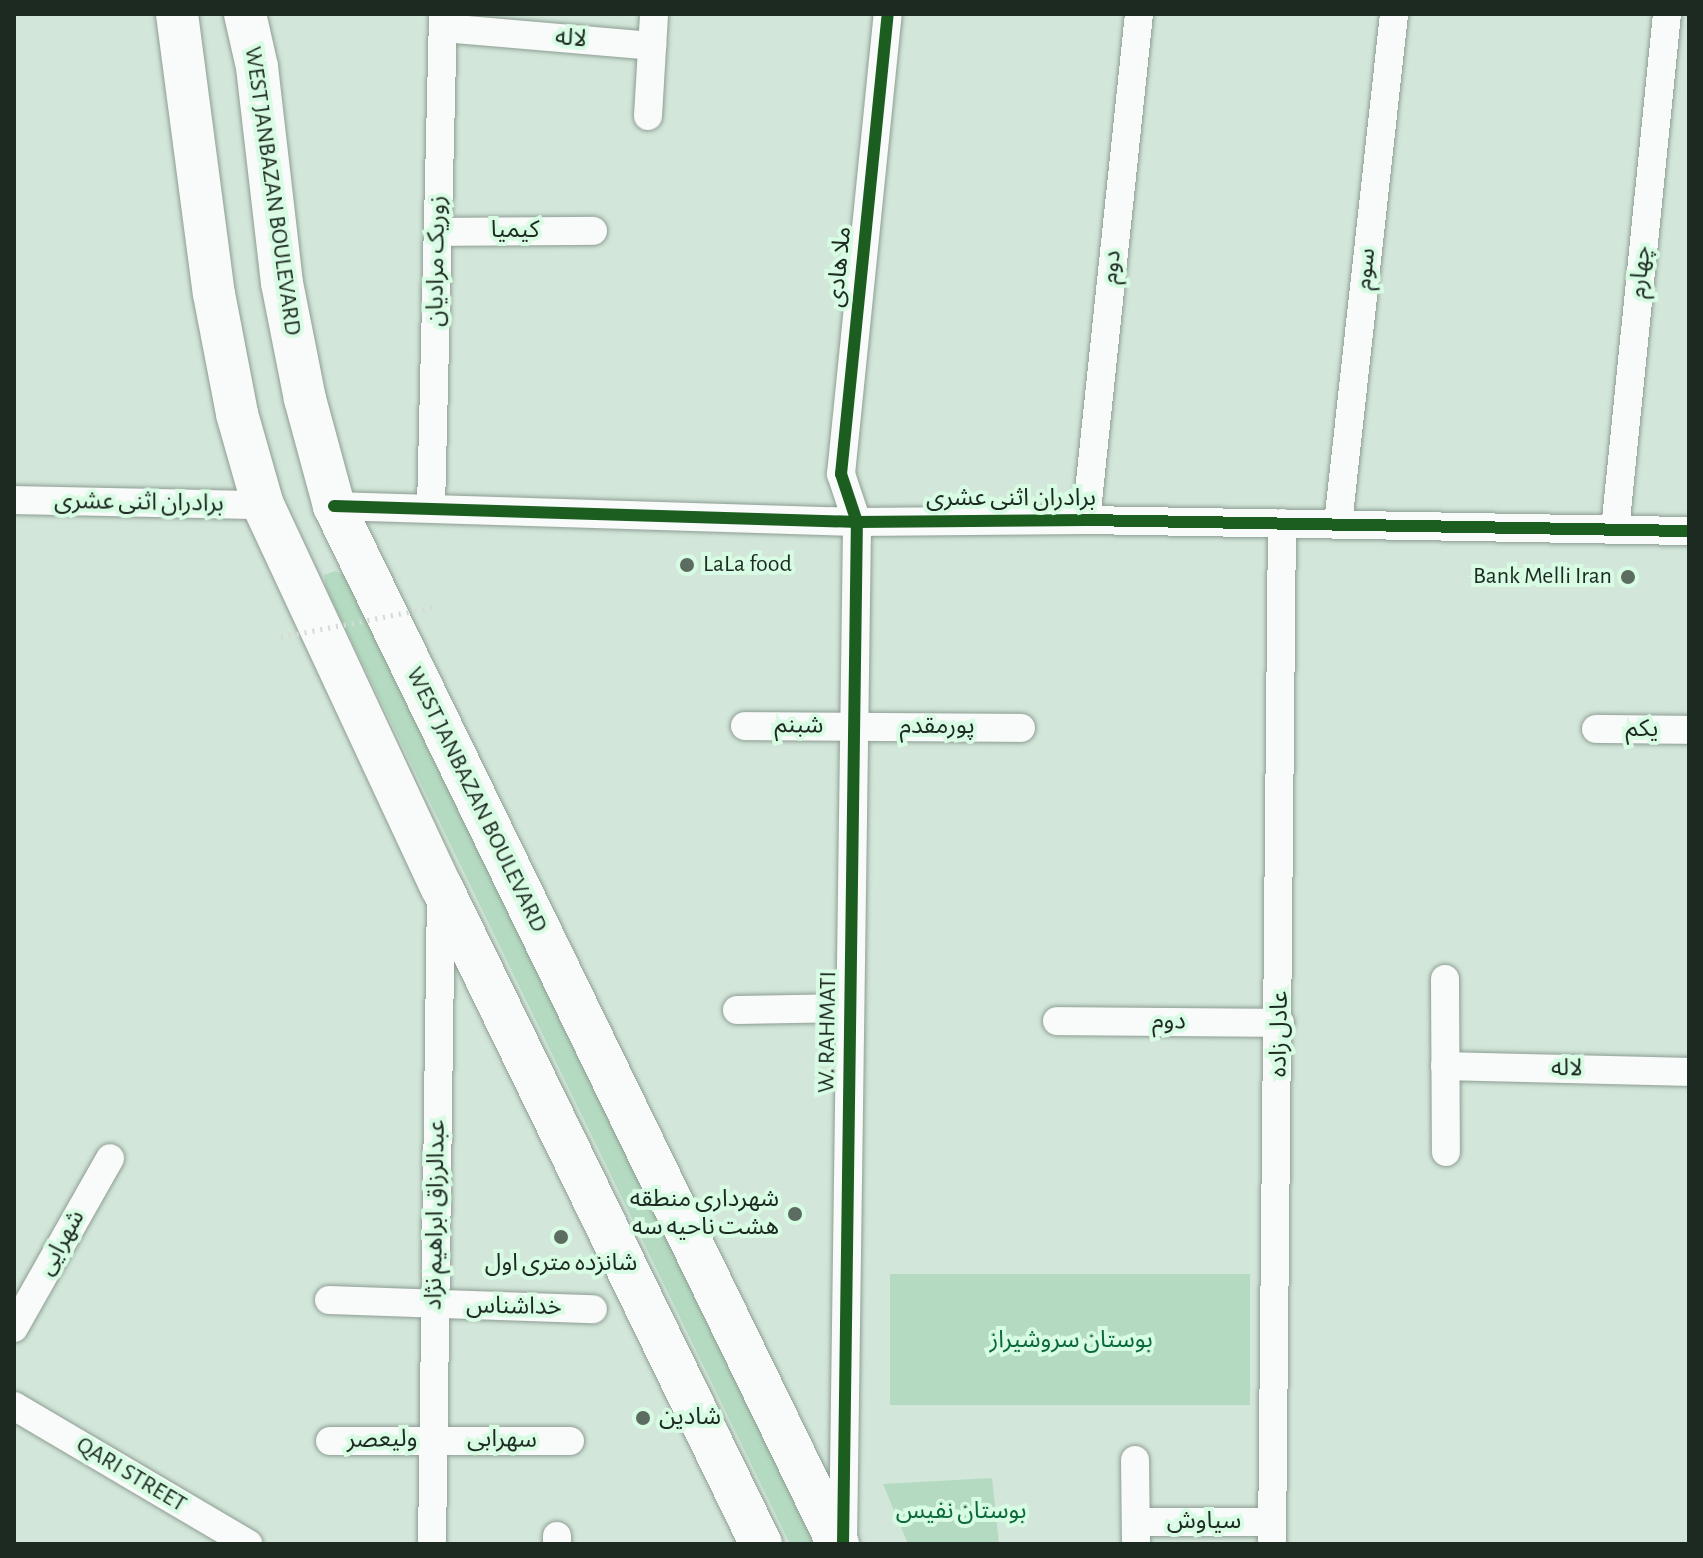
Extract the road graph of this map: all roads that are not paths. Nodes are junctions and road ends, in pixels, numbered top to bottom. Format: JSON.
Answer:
{"nodes":[{"id":1,"x":177,"y":14,"type":"edge"},
{"id":2,"x":245,"y":14,"type":"edge"},
{"id":3,"x":654,"y":14,"type":"edge"},
{"id":4,"x":888,"y":14,"type":"edge"},
{"id":5,"x":1139,"y":14,"type":"edge"},
{"id":6,"x":1394,"y":14,"type":"edge"},
{"id":7,"x":1667,"y":14,"type":"edge"},
{"id":8,"x":443,"y":21,"type":"edge"},
{"id":9,"x":652,"y":46,"type":"junction"},
{"id":10,"x":648,"y":116,"type":"dead end"},
{"id":11,"x":593,"y":231,"type":"dead end"},
{"id":12,"x":438,"y":232,"type":"junction"},
{"id":13,"x":14,"y":500,"type":"edge"},
{"id":14,"x":263,"y":505,"type":"junction"},
{"id":15,"x":334,"y":506,"type":"junction"},
{"id":16,"x":431,"y":508,"type":"junction"},
{"id":17,"x":1086,"y":520,"type":"junction"},
{"id":18,"x":857,"y":522,"type":"junction"},
{"id":19,"x":1282,"y":523,"type":"junction"},
{"id":20,"x":1338,"y":524,"type":"junction"},
{"id":21,"x":1615,"y":530,"type":"junction"},
{"id":22,"x":1689,"y":531,"type":"edge"},
{"id":23,"x":745,"y":726,"type":"dead end"},
{"id":24,"x":854,"y":727,"type":"junction"},
{"id":25,"x":1021,"y":728,"type":"dead end"},
{"id":26,"x":1596,"y":729,"type":"dead end"},
{"id":27,"x":1689,"y":730,"type":"edge"},
{"id":28,"x":441,"y":886,"type":"junction"},
{"id":29,"x":1445,"y":979,"type":"dead end"},
{"id":30,"x":850,"y":1008,"type":"junction"},
{"id":31,"x":737,"y":1010,"type":"dead end"},
{"id":32,"x":1057,"y":1021,"type":"dead end"},
{"id":33,"x":1280,"y":1023,"type":"junction"},
{"id":34,"x":1445,"y":1066,"type":"junction"},
{"id":35,"x":1689,"y":1072,"type":"edge"},
{"id":36,"x":1446,"y":1152,"type":"dead end"},
{"id":37,"x":110,"y":1158,"type":"dead end"},
{"id":38,"x":329,"y":1300,"type":"dead end"},
{"id":39,"x":435,"y":1305,"type":"junction"},
{"id":40,"x":593,"y":1309,"type":"dead end"},
{"id":41,"x":14,"y":1328,"type":"edge"},
{"id":42,"x":14,"y":1406,"type":"edge"},
{"id":43,"x":433,"y":1439,"type":"junction"},
{"id":44,"x":330,"y":1441,"type":"dead end"},
{"id":45,"x":570,"y":1441,"type":"dead end"},
{"id":46,"x":1135,"y":1460,"type":"dead end"},
{"id":47,"x":1136,"y":1533,"type":"edge"},
{"id":48,"x":1272,"y":1533,"type":"edge"},
{"id":49,"x":248,"y":1544,"type":"edge"},
{"id":50,"x":432,"y":1544,"type":"edge"},
{"id":51,"x":761,"y":1544,"type":"edge"},
{"id":52,"x":841,"y":1544,"type":"edge"}],
"edges":[{"from":1,"to":14,"type":"main road"},
{"from":2,"to":15,"type":"main road","name":"WEST JANBAZAN BOULEVARD"},
{"from":3,"to":9,"type":"street"},
{"from":4,"to":18,"type":"street","name":"ملا هادی"},
{"from":5,"to":17,"type":"street","name":"دوم"},
{"from":6,"to":20,"type":"street","name":"سوم"},
{"from":7,"to":21,"type":"street","name":"چهارم"},
{"from":8,"to":9,"type":"street","name":"لاله"},
{"from":8,"to":12,"type":"street","name":"زوریک مرادیان"},
{"from":9,"to":10,"type":"street"},
{"from":11,"to":12,"type":"street","name":"کیمیا"},
{"from":12,"to":16,"type":"street","name":"زوریک مرادیان"},
{"from":13,"to":14,"type":"street","name":"برادران اثنی عشری"},
{"from":14,"to":15,"type":"main road"},
{"from":14,"to":28,"type":"main road"},
{"from":15,"to":16,"type":"street","name":"برادران اثنی عشری"},
{"from":15,"to":52,"type":"main road","name":"WEST JANBAZAN BOULEVARD"},
{"from":16,"to":18,"type":"street","name":"برادران اثنی عشری"},
{"from":17,"to":18,"type":"street","name":"برادران اثنی عشری"},
{"from":17,"to":19,"type":"street","name":"برادران اثنی عشری"},
{"from":18,"to":24,"type":"street","name":"W. RAHMATI"},
{"from":19,"to":20,"type":"street","name":"برادران اثنی عشری"},
{"from":19,"to":33,"type":"street","name":"عادل زاده"},
{"from":20,"to":21,"type":"street","name":"برادران اثنی عشری"},
{"from":21,"to":22,"type":"street","name":"برادران اثنی عشری"},
{"from":23,"to":24,"type":"street","name":"شبنم"},
{"from":24,"to":25,"type":"street","name":"پورمقدم"},
{"from":24,"to":30,"type":"street","name":"W. RAHMATI"},
{"from":26,"to":27,"type":"street","name":"یکم"},
{"from":28,"to":39,"type":"street","name":"عبدالرزاق ابراهیم نژاد"},
{"from":28,"to":51,"type":"main road"},
{"from":29,"to":34,"type":"street"},
{"from":30,"to":31,"type":"street"},
{"from":30,"to":52,"type":"street","name":"W. RAHMATI"},
{"from":32,"to":33,"type":"street","name":"دوم"},
{"from":33,"to":48,"type":"street","name":"عادل زاده"},
{"from":34,"to":35,"type":"street","name":"لاله"},
{"from":34,"to":36,"type":"street"},
{"from":37,"to":41,"type":"street","name":"شهرایی"},
{"from":38,"to":39,"type":"street","name":"خداشناس"},
{"from":39,"to":40,"type":"street","name":"خداشناس"},
{"from":39,"to":43,"type":"street","name":"عبدالرزاق ابراهیم نژاد"},
{"from":42,"to":49,"type":"street","name":"QARI STREET"},
{"from":43,"to":44,"type":"street","name":"ولیعصر"},
{"from":43,"to":45,"type":"street","name":"سهرابی"},
{"from":43,"to":50,"type":"street","name":"عبدالرزاق ابراهیم نژاد"},
{"from":46,"to":47,"type":"street","name":"سیاوش"},
{"from":47,"to":48,"type":"street","name":"سیاوش"}]}
